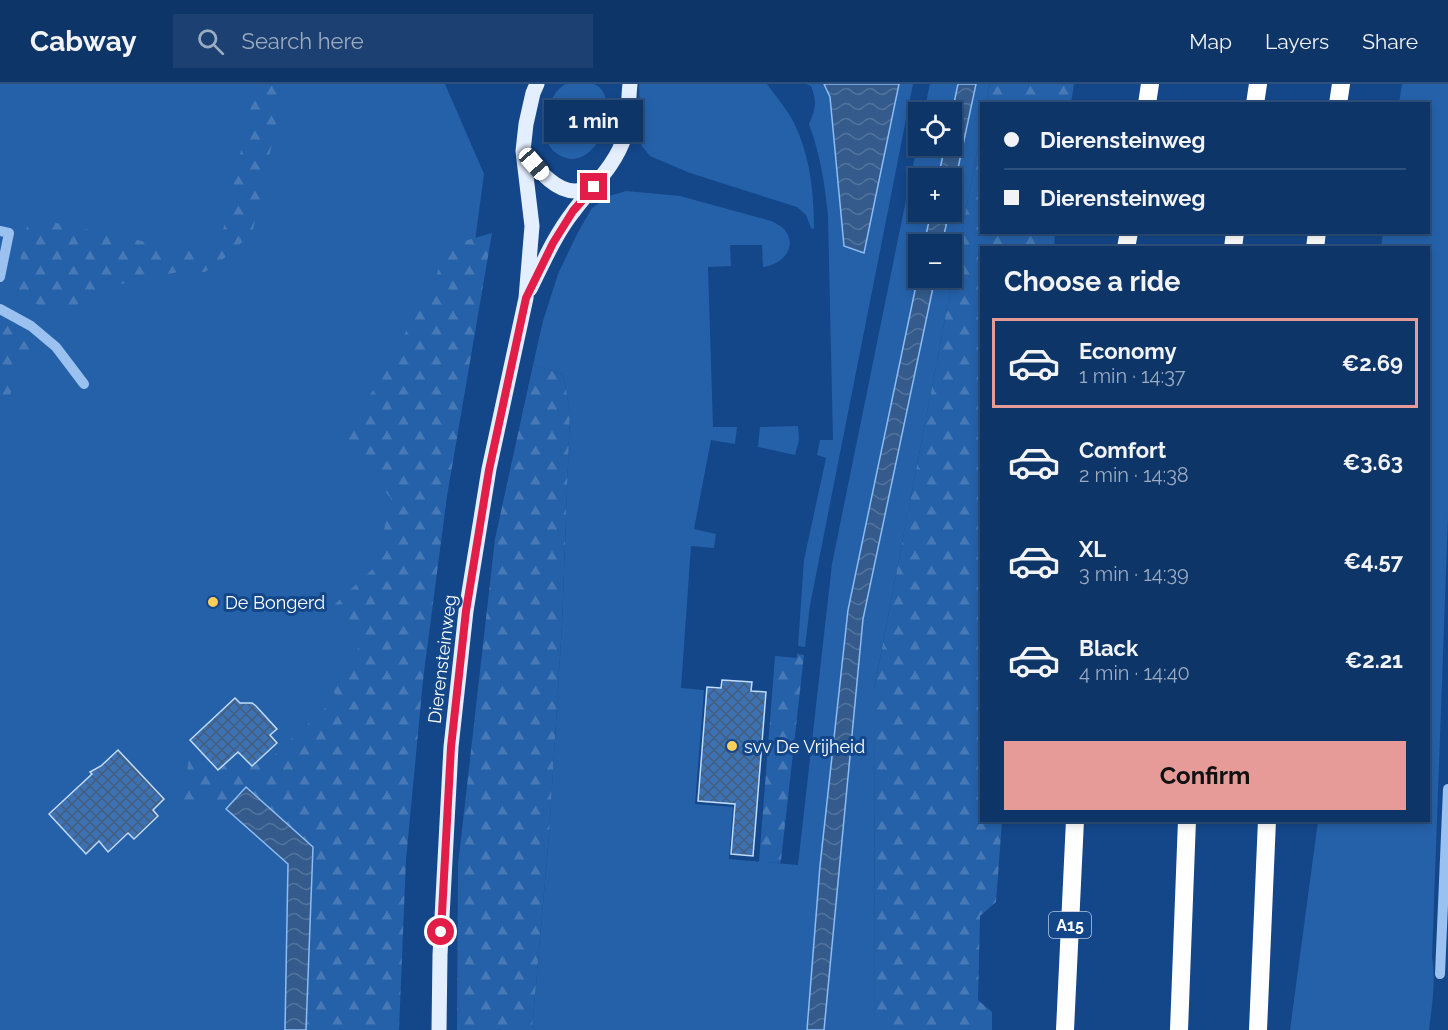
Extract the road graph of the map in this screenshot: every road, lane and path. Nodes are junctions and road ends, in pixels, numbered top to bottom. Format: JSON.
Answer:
{"nodes":[{"id":1,"x":537,"y":84,"type":"edge"},
{"id":2,"x":1150,"y":84,"type":"edge"},
{"id":3,"x":1258,"y":84,"type":"edge"},
{"id":4,"x":1341,"y":84,"type":"edge"},
{"id":5,"x":628,"y":85,"type":"edge"},
{"id":6,"x":1147,"y":102,"type":"edge"},
{"id":7,"x":1255,"y":102,"type":"edge"},
{"id":8,"x":1338,"y":102,"type":"edge"},
{"id":9,"x":523,"y":151,"type":"junction"},
{"id":10,"x":594,"y":187,"type":"junction"},
{"id":11,"x":0,"y":231,"type":"edge"},
{"id":12,"x":0,"y":277,"type":"edge"},
{"id":13,"x":526,"y":298,"type":"junction"},
{"id":14,"x":0,"y":309,"type":"edge"},
{"id":15,"x":84,"y":384,"type":"dead end"},
{"id":16,"x":1448,"y":789,"type":"edge"},
{"id":17,"x":1075,"y":822,"type":"edge"},
{"id":18,"x":1187,"y":822,"type":"edge"},
{"id":19,"x":1267,"y":822,"type":"edge"},
{"id":20,"x":1440,"y":974,"type":"dead end"},
{"id":21,"x":439,"y":1030,"type":"edge"},
{"id":22,"x":1065,"y":1030,"type":"edge"},
{"id":23,"x":1179,"y":1030,"type":"edge"},
{"id":24,"x":1258,"y":1030,"type":"edge"}],
"edges":[{"from":1,"to":9,"type":"main road","name":"Dierensteinweg"},
{"from":2,"to":6,"type":"highway"},
{"from":3,"to":7,"type":"highway"},
{"from":4,"to":8,"type":"highway"},
{"from":5,"to":10,"type":"main road","name":"Dierensteinweg"},
{"from":9,"to":10,"type":"main road"},
{"from":9,"to":13,"type":"main road","name":"Dierensteinweg"},
{"from":10,"to":13,"type":"main road","name":"Dierensteinweg"},
{"from":11,"to":12,"type":"street"},
{"from":13,"to":21,"type":"main road","name":"Dierensteinweg"},
{"from":14,"to":15,"type":"street"},
{"from":16,"to":20,"type":"street"},
{"from":17,"to":22,"type":"highway","number":"A15"},
{"from":18,"to":23,"type":"highway"},
{"from":19,"to":24,"type":"highway"}]}
